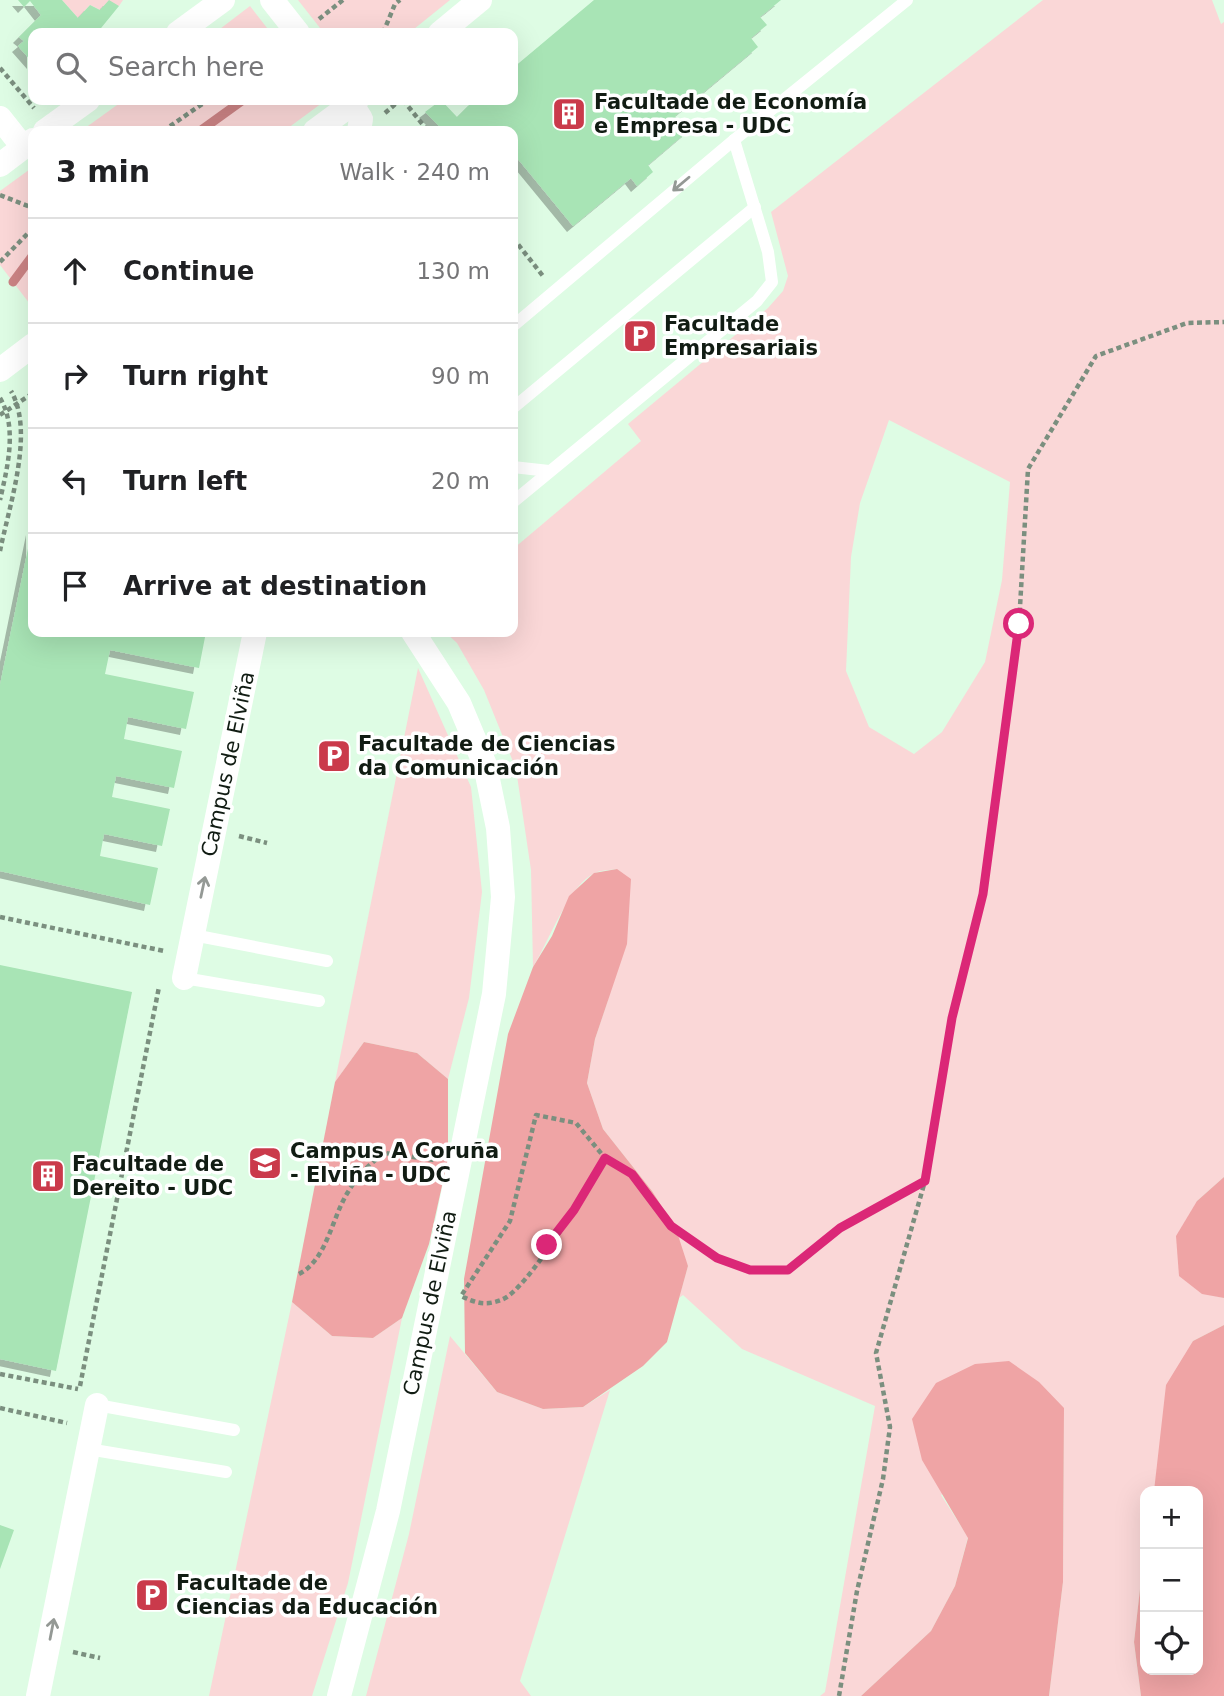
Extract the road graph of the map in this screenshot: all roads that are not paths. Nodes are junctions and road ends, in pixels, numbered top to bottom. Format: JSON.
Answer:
{"nodes":[{"id":1,"x":223,"y":0,"type":"edge"},
{"id":2,"x":272,"y":0,"type":"edge"},
{"id":3,"x":480,"y":0,"type":"edge"},
{"id":4,"x":907,"y":0,"type":"edge"},
{"id":5,"x":185,"y":28,"type":"edge"},
{"id":6,"x":294,"y":28,"type":"edge"},
{"id":7,"x":446,"y":28,"type":"edge"},
{"id":8,"x":81,"y":105,"type":"edge"},
{"id":9,"x":347,"y":105,"type":"edge"},
{"id":10,"x":354,"y":105,"type":"edge"},
{"id":11,"x":0,"y":118,"type":"edge"},
{"id":12,"x":52,"y":126,"type":"edge"},
{"id":13,"x":321,"y":126,"type":"edge"},
{"id":14,"x":360,"y":126,"type":"edge"},
{"id":15,"x":28,"y":131,"type":"edge"},
{"id":16,"x":734,"y":140,"type":"junction"},
{"id":17,"x":28,"y":144,"type":"edge"},
{"id":18,"x":0,"y":165,"type":"edge"},
{"id":19,"x":755,"y":207,"type":"junction"},
{"id":20,"x":518,"y":322,"type":"edge"},
{"id":21,"x":28,"y":350,"type":"edge"},
{"id":22,"x":3,"y":377,"type":"edge"},
{"id":23,"x":518,"y":404,"type":"edge"},
{"id":24,"x":518,"y":468,"type":"edge"},
{"id":25,"x":549,"y":471,"type":"junction"},
{"id":26,"x":518,"y":498,"type":"edge"},
{"id":27,"x":254,"y":637,"type":"edge"},
{"id":28,"x":416,"y":637,"type":"edge"},
{"id":29,"x":192,"y":935,"type":"junction"},
{"id":30,"x":327,"y":961,"type":"dead end"},
{"id":31,"x":170,"y":974,"type":"joint"},
{"id":32,"x":319,"y":1001,"type":"dead end"},
{"id":33,"x":97,"y":1405,"type":"joint"},
{"id":34,"x":234,"y":1430,"type":"dead end"},
{"id":35,"x":88,"y":1449,"type":"junction"},
{"id":36,"x":226,"y":1472,"type":"dead end"},
{"id":37,"x":38,"y":1696,"type":"edge"},
{"id":38,"x":338,"y":1696,"type":"edge"}],
"edges":[{"from":1,"to":5,"type":"street"},
{"from":2,"to":6,"type":"street"},
{"from":3,"to":7,"type":"street"},
{"from":4,"to":16,"type":"lane"},
{"from":8,"to":12,"type":"street"},
{"from":9,"to":13,"type":"street"},
{"from":10,"to":14,"type":"street"},
{"from":11,"to":15,"type":"street"},
{"from":16,"to":19,"type":"lane"},
{"from":16,"to":20,"type":"lane","one_way":true},
{"from":17,"to":18,"type":"street"},
{"from":19,"to":23,"type":"lane"},
{"from":19,"to":25,"type":"lane"},
{"from":21,"to":22,"type":"street"},
{"from":24,"to":25,"type":"lane"},
{"from":25,"to":26,"type":"lane"},
{"from":29,"to":27,"type":"street","name":"Campus de Elviña","one_way":true},
{"from":28,"to":38,"type":"street","name":"Campus de Elviña"},
{"from":29,"to":30,"type":"lane"},
{"from":29,"to":31,"type":"street","name":"Campus de Elviña"},
{"from":31,"to":32,"type":"lane"},
{"from":33,"to":34,"type":"lane"},
{"from":33,"to":35,"type":"street"},
{"from":35,"to":36,"type":"lane"},
{"from":37,"to":35,"type":"street","one_way":true}]}
